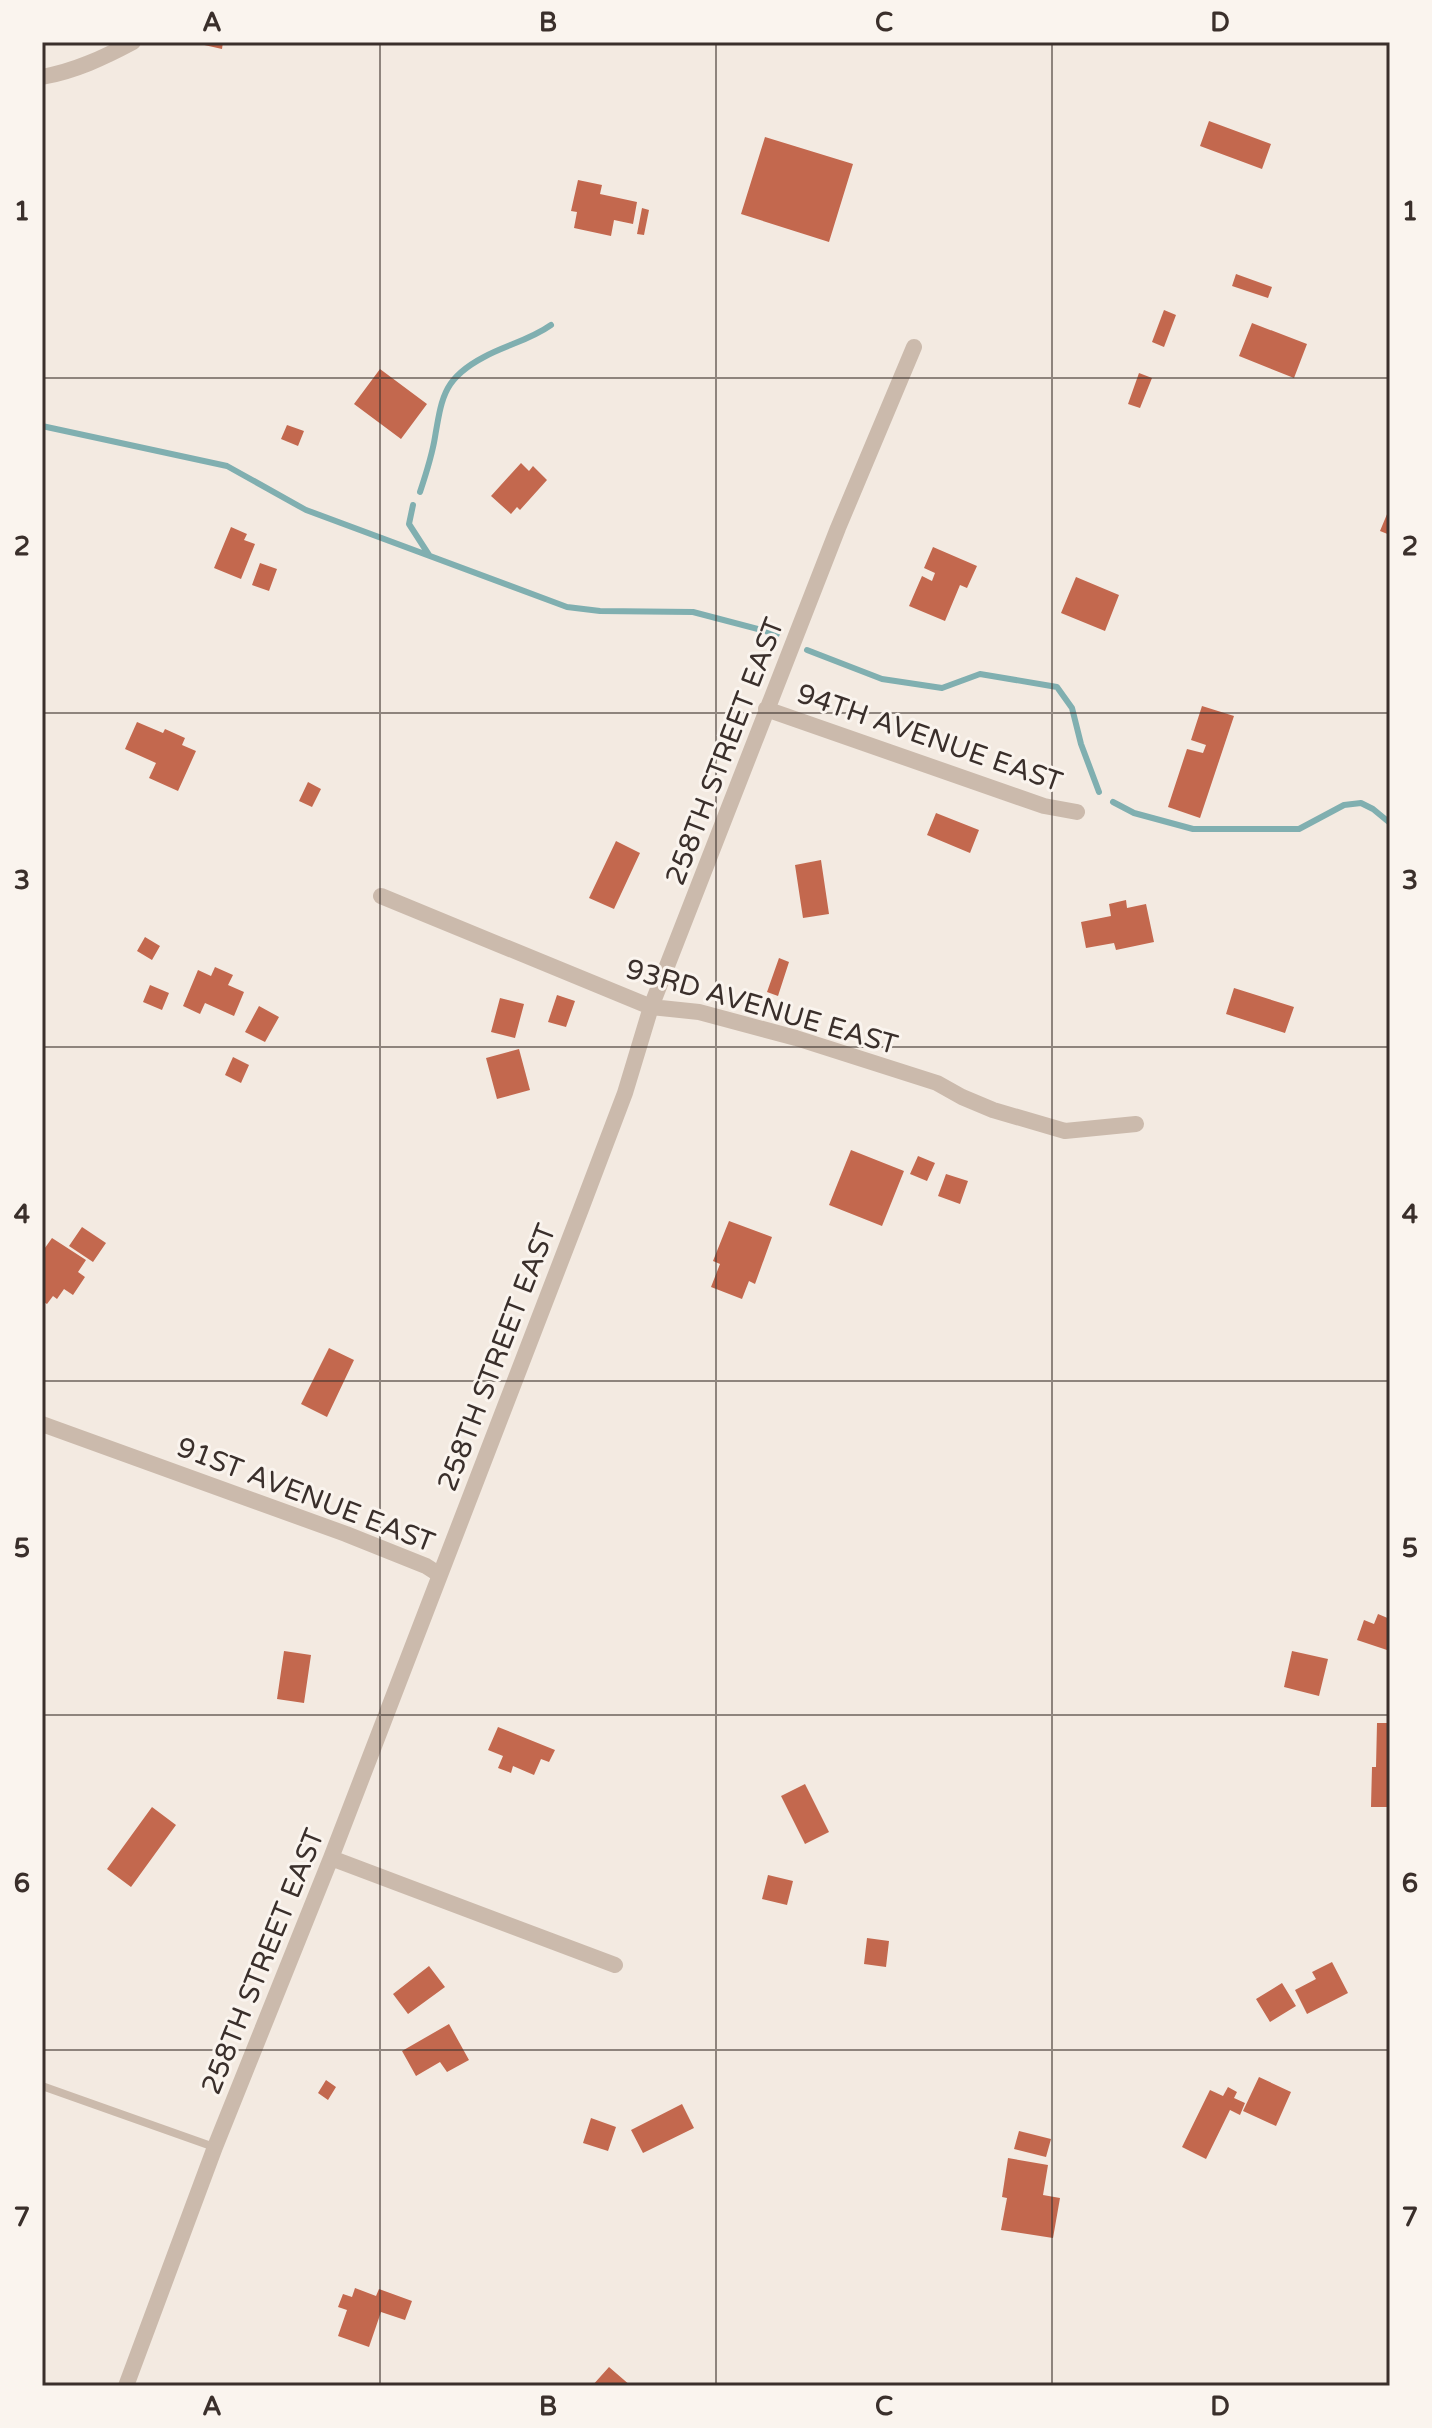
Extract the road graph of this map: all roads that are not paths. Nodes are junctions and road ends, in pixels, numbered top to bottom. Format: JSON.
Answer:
{"nodes":[{"id":1,"x":133,"y":42,"type":"edge"},
{"id":2,"x":42,"y":77,"type":"edge"},
{"id":3,"x":914,"y":347,"type":"dead end"},
{"id":4,"x":766,"y":709,"type":"junction"},
{"id":5,"x":1077,"y":812,"type":"dead end"},
{"id":6,"x":381,"y":896,"type":"dead end"},
{"id":7,"x":651,"y":1007,"type":"junction"},
{"id":8,"x":1136,"y":1124,"type":"dead end"},
{"id":9,"x":42,"y":1424,"type":"edge"},
{"id":10,"x":440,"y":1575,"type":"junction"},
{"id":11,"x":331,"y":1858,"type":"junction"},
{"id":12,"x":615,"y":1965,"type":"dead end"},
{"id":13,"x":42,"y":2086,"type":"edge"},
{"id":14,"x":215,"y":2147,"type":"junction"},
{"id":15,"x":126,"y":2386,"type":"edge"}],
"edges":[{"from":1,"to":2,"type":"street"},
{"from":3,"to":4,"type":"street","name":"258TH STREET EAST"},
{"from":4,"to":5,"type":"street","name":"94TH AVENUE EAST"},
{"from":4,"to":7,"type":"street","name":"258TH STREET EAST"},
{"from":6,"to":7,"type":"street","name":"93RD AVENUE EAST"},
{"from":7,"to":8,"type":"street","name":"93RD AVENUE EAST"},
{"from":7,"to":10,"type":"street","name":"258TH STREET EAST"},
{"from":9,"to":10,"type":"street","name":"91ST AVENUE EAST"},
{"from":10,"to":11,"type":"street","name":"258TH STREET EAST"},
{"from":11,"to":12,"type":"street"},
{"from":11,"to":14,"type":"street","name":"258TH STREET EAST"},
{"from":13,"to":14,"type":"lane"},
{"from":14,"to":15,"type":"street","name":"258TH STREET EAST"}]}
